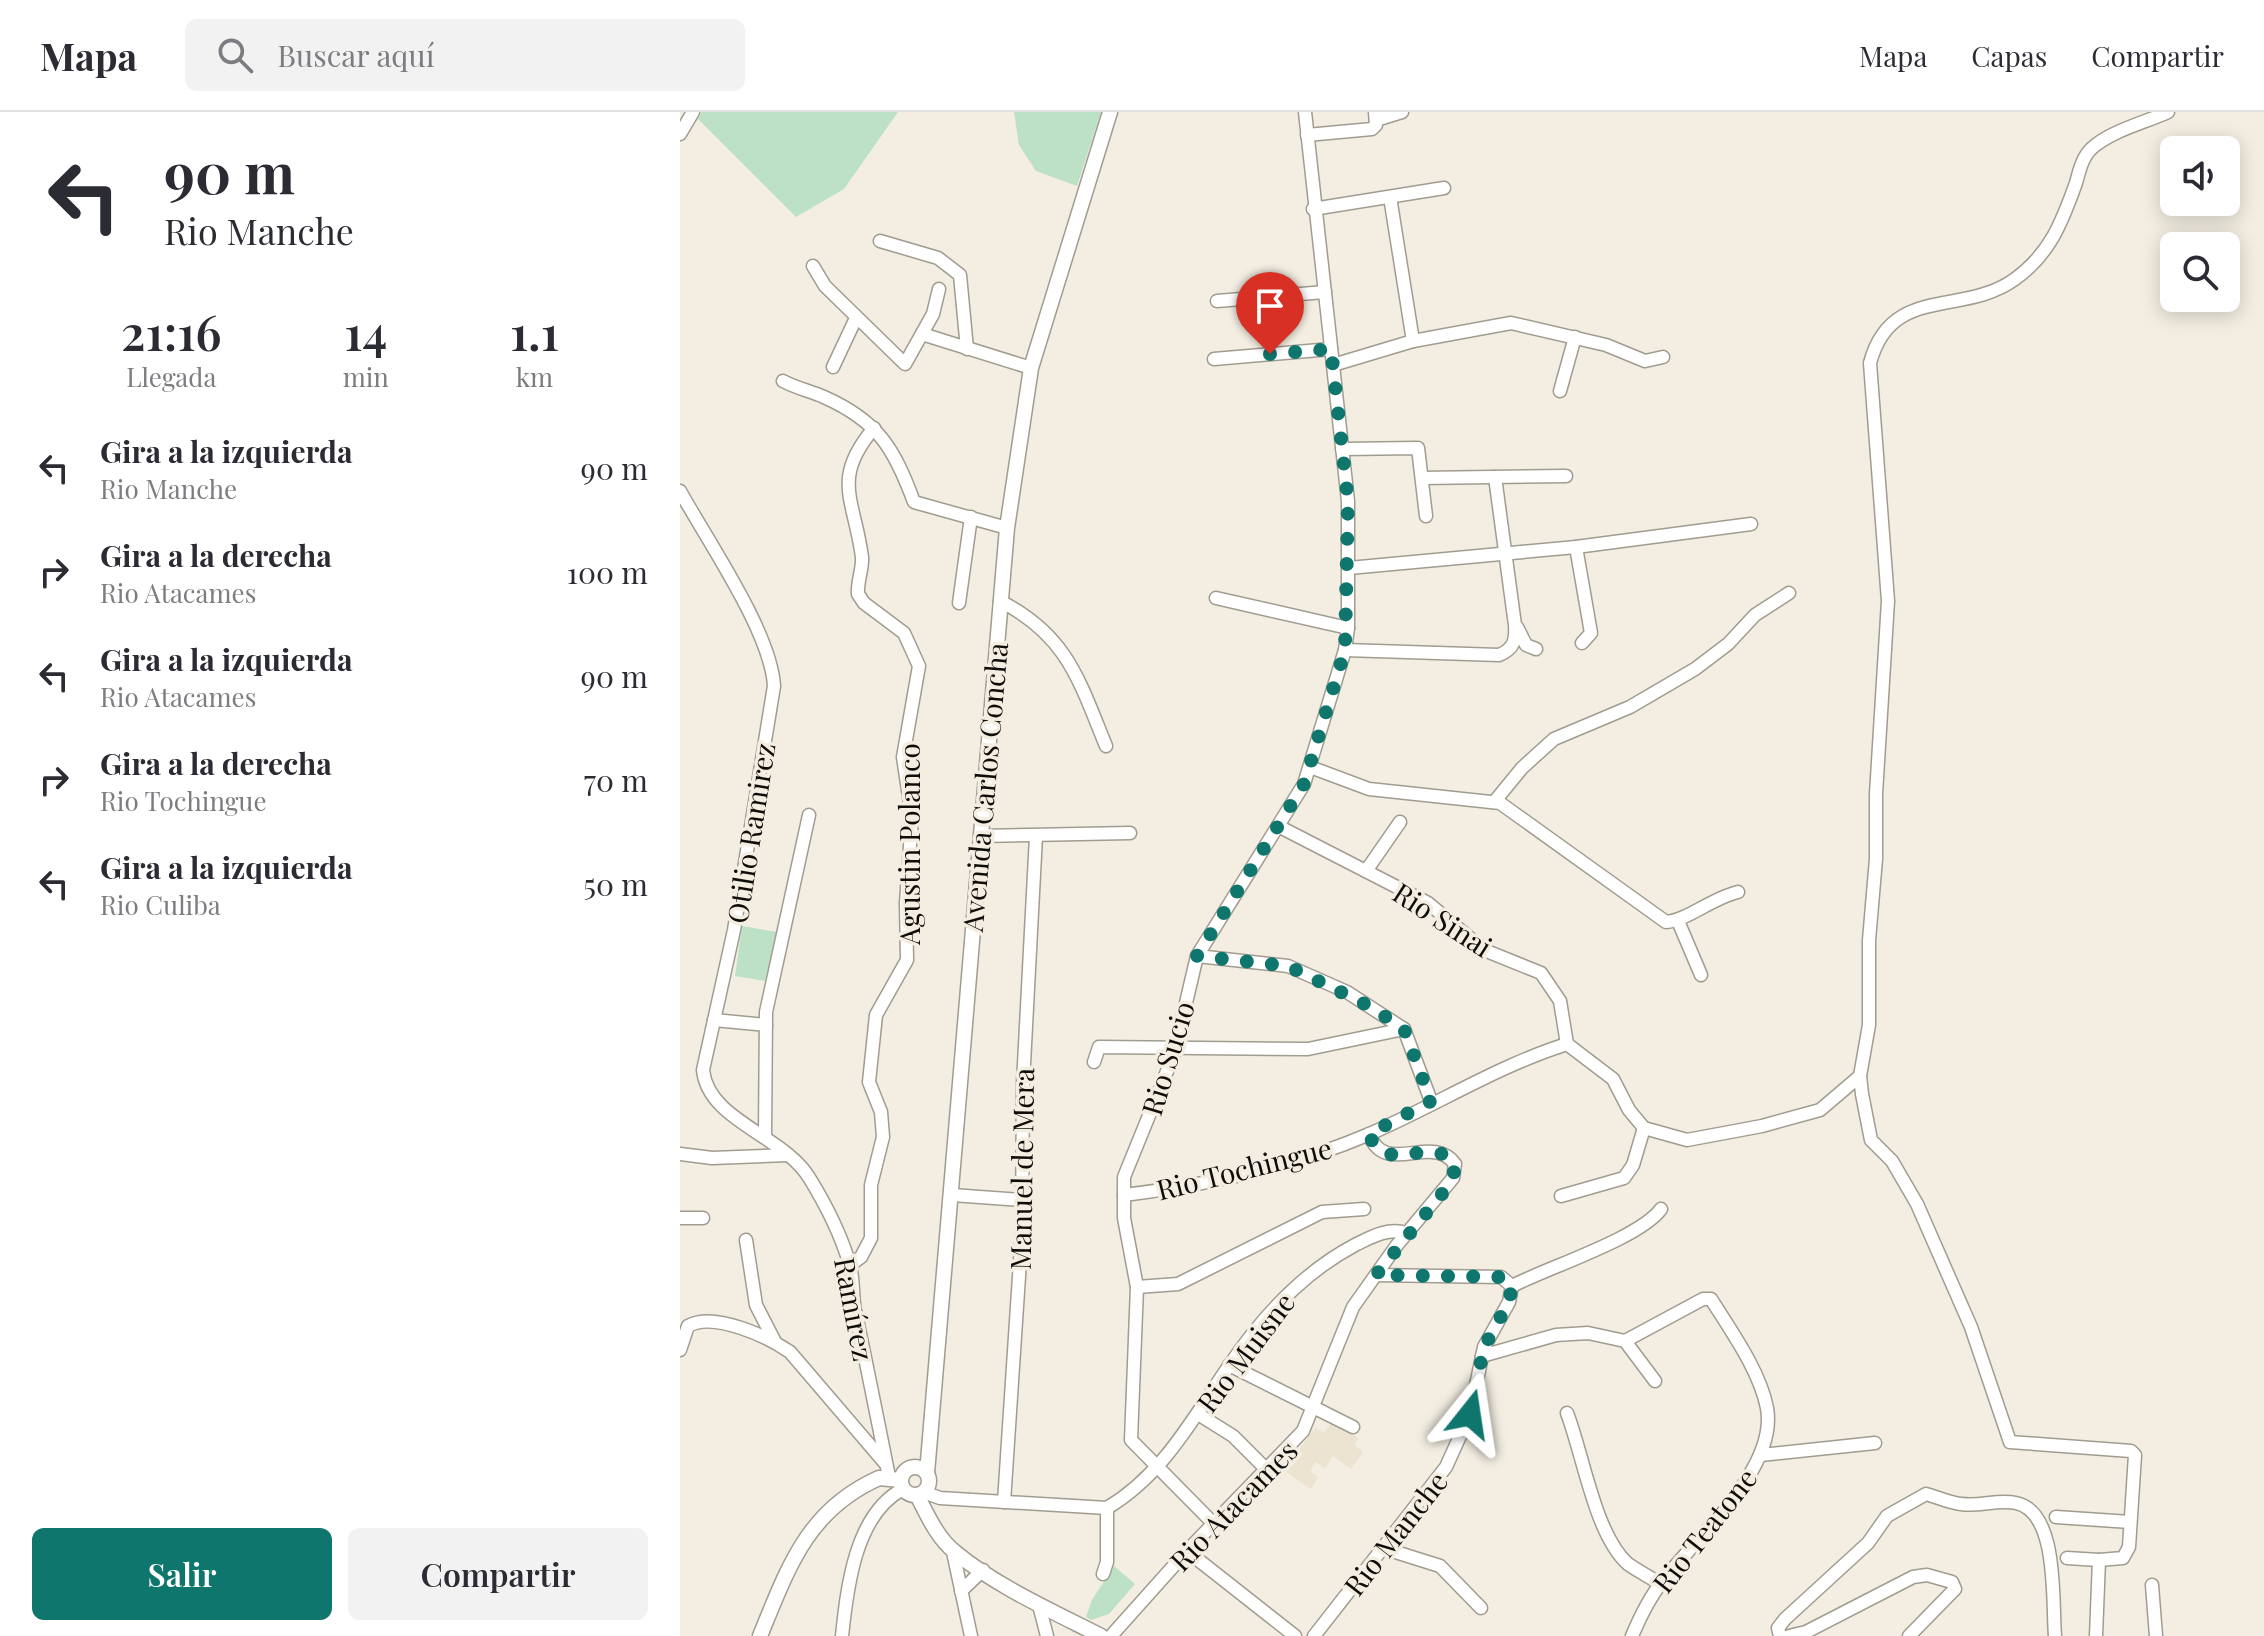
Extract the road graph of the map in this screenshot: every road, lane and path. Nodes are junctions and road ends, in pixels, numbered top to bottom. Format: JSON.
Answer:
{"nodes":[{"id":1,"x":693,"y":112,"type":"edge"},
{"id":2,"x":1110,"y":112,"type":"edge"},
{"id":3,"x":1305,"y":112,"type":"edge"},
{"id":4,"x":1402,"y":112,"type":"edge"},
{"id":5,"x":2168,"y":112,"type":"edge"},
{"id":6,"x":1375,"y":116,"type":"edge"},
{"id":7,"x":680,"y":134,"type":"edge"},
{"id":8,"x":1307,"y":135,"type":"junction"},
{"id":9,"x":1444,"y":188,"type":"dead end"},
{"id":10,"x":1390,"y":197,"type":"junction"},
{"id":11,"x":1313,"y":209,"type":"junction"},
{"id":12,"x":880,"y":241,"type":"dead end"},
{"id":13,"x":813,"y":266,"type":"dead end"},
{"id":14,"x":939,"y":289,"type":"dead end"},
{"id":15,"x":1325,"y":292,"type":"junction"},
{"id":16,"x":1217,"y":301,"type":"dead end"},
{"id":17,"x":856,"y":318,"type":"junction"},
{"id":18,"x":922,"y":334,"type":"junction"},
{"id":19,"x":1575,"y":337,"type":"junction"},
{"id":20,"x":1413,"y":341,"type":"junction"},
{"id":21,"x":967,"y":349,"type":"junction"},
{"id":22,"x":1331,"y":349,"type":"junction"},
{"id":23,"x":1663,"y":357,"type":"dead end"},
{"id":24,"x":1214,"y":359,"type":"dead end"},
{"id":25,"x":1333,"y":365,"type":"junction"},
{"id":26,"x":833,"y":367,"type":"dead end"},
{"id":27,"x":1031,"y":368,"type":"junction"},
{"id":28,"x":783,"y":381,"type":"dead end"},
{"id":29,"x":1560,"y":391,"type":"dead end"},
{"id":30,"x":874,"y":428,"type":"junction"},
{"id":31,"x":1342,"y":449,"type":"junction"},
{"id":32,"x":1566,"y":476,"type":"dead end"},
{"id":33,"x":1495,"y":477,"type":"junction"},
{"id":34,"x":1422,"y":478,"type":"junction"},
{"id":35,"x":680,"y":491,"type":"edge"},
{"id":36,"x":1426,"y":516,"type":"dead end"},
{"id":37,"x":971,"y":517,"type":"junction"},
{"id":38,"x":1751,"y":524,"type":"dead end"},
{"id":39,"x":1007,"y":528,"type":"junction"},
{"id":40,"x":1576,"y":547,"type":"junction"},
{"id":41,"x":1504,"y":552,"type":"junction"},
{"id":42,"x":1349,"y":568,"type":"junction"},
{"id":43,"x":1789,"y":593,"type":"dead end"},
{"id":44,"x":1216,"y":598,"type":"dead end"},
{"id":45,"x":1000,"y":601,"type":"junction"},
{"id":46,"x":959,"y":603,"type":"dead end"},
{"id":47,"x":1515,"y":625,"type":"junction"},
{"id":48,"x":1348,"y":628,"type":"junction"},
{"id":49,"x":1582,"y":643,"type":"dead end"},
{"id":50,"x":1536,"y":649,"type":"dead end"},
{"id":51,"x":1345,"y":650,"type":"junction"},
{"id":52,"x":1106,"y":746,"type":"dead end"},
{"id":53,"x":1310,"y":767,"type":"junction"},
{"id":54,"x":1495,"y":801,"type":"junction"},
{"id":55,"x":809,"y":815,"type":"dead end"},
{"id":56,"x":1400,"y":822,"type":"dead end"},
{"id":57,"x":1278,"y":826,"type":"junction"},
{"id":58,"x":1130,"y":833,"type":"dead end"},
{"id":59,"x":980,"y":836,"type":"junction"},
{"id":60,"x":1036,"y":836,"type":"junction"},
{"id":61,"x":1366,"y":871,"type":"junction"},
{"id":62,"x":1738,"y":892,"type":"dead end"},
{"id":63,"x":1678,"y":921,"type":"junction"},
{"id":64,"x":1197,"y":956,"type":"junction"},
{"id":65,"x":1701,"y":975,"type":"dead end"},
{"id":66,"x":714,"y":1020,"type":"junction"},
{"id":67,"x":766,"y":1025,"type":"junction"},
{"id":68,"x":1404,"y":1029,"type":"junction"},
{"id":69,"x":1567,"y":1044,"type":"junction"},
{"id":70,"x":1175,"y":1049,"type":"junction"},
{"id":71,"x":1094,"y":1062,"type":"dead end"},
{"id":72,"x":1860,"y":1076,"type":"junction"},
{"id":73,"x":1431,"y":1101,"type":"junction"},
{"id":74,"x":1644,"y":1128,"type":"junction"},
{"id":75,"x":1369,"y":1134,"type":"junction"},
{"id":76,"x":765,"y":1135,"type":"junction"},
{"id":77,"x":680,"y":1154,"type":"edge"},
{"id":78,"x":788,"y":1155,"type":"junction"},
{"id":79,"x":952,"y":1195,"type":"junction"},
{"id":80,"x":1124,"y":1195,"type":"junction"},
{"id":81,"x":1561,"y":1196,"type":"dead end"},
{"id":82,"x":1022,"y":1200,"type":"junction"},
{"id":83,"x":1364,"y":1209,"type":"dead end"},
{"id":84,"x":1661,"y":1209,"type":"dead end"},
{"id":85,"x":680,"y":1218,"type":"edge"},
{"id":86,"x":703,"y":1218,"type":"dead end"},
{"id":87,"x":1406,"y":1233,"type":"junction"},
{"id":88,"x":746,"y":1240,"type":"dead end"},
{"id":89,"x":850,"y":1265,"type":"junction"},
{"id":90,"x":1376,"y":1275,"type":"junction"},
{"id":91,"x":1512,"y":1286,"type":"junction"},
{"id":92,"x":1137,"y":1287,"type":"junction"},
{"id":93,"x":1625,"y":1341,"type":"junction"},
{"id":94,"x":775,"y":1342,"type":"junction"},
{"id":95,"x":680,"y":1350,"type":"edge"},
{"id":96,"x":1482,"y":1356,"type":"junction"},
{"id":97,"x":1229,"y":1365,"type":"junction"},
{"id":98,"x":1655,"y":1381,"type":"dead end"},
{"id":99,"x":1314,"y":1407,"type":"junction"},
{"id":100,"x":1567,"y":1413,"type":"dead end"},
{"id":101,"x":1198,"y":1414,"type":"junction"},
{"id":102,"x":1353,"y":1427,"type":"dead end"},
{"id":103,"x":1875,"y":1443,"type":"dead end"},
{"id":104,"x":1761,"y":1455,"type":"junction"},
{"id":105,"x":1155,"y":1468,"type":"junction"},
{"id":106,"x":1268,"y":1471,"type":"junction"},
{"id":107,"x":927,"y":1473,"type":"junction"},
{"id":108,"x":895,"y":1478,"type":"junction"},
{"id":109,"x":920,"y":1494,"type":"junction"},
{"id":110,"x":1004,"y":1502,"type":"junction"},
{"id":111,"x":1107,"y":1508,"type":"junction"},
{"id":112,"x":2056,"y":1517,"type":"dead end"},
{"id":113,"x":2130,"y":1522,"type":"junction"},
{"id":114,"x":1214,"y":1524,"type":"junction"},
{"id":115,"x":1386,"y":1549,"type":"junction"},
{"id":116,"x":1187,"y":1551,"type":"junction"},
{"id":117,"x":953,"y":1552,"type":"junction"},
{"id":118,"x":2067,"y":1558,"type":"dead end"},
{"id":119,"x":2099,"y":1560,"type":"junction"},
{"id":120,"x":983,"y":1570,"type":"junction"},
{"id":121,"x":1103,"y":1574,"type":"dead end"},
{"id":122,"x":1660,"y":1584,"type":"junction"},
{"id":123,"x":2152,"y":1585,"type":"dead end"},
{"id":124,"x":961,"y":1591,"type":"junction"},
{"id":125,"x":1039,"y":1605,"type":"junction"},
{"id":126,"x":1481,"y":1608,"type":"dead end"},
{"id":127,"x":760,"y":1636,"type":"edge"},
{"id":128,"x":842,"y":1636,"type":"edge"},
{"id":129,"x":971,"y":1636,"type":"edge"},
{"id":130,"x":1047,"y":1636,"type":"edge"},
{"id":131,"x":1101,"y":1636,"type":"edge"},
{"id":132,"x":1111,"y":1636,"type":"edge"},
{"id":133,"x":1295,"y":1636,"type":"edge"},
{"id":134,"x":1314,"y":1636,"type":"edge"},
{"id":135,"x":1632,"y":1636,"type":"edge"},
{"id":136,"x":1780,"y":1636,"type":"edge"},
{"id":137,"x":1789,"y":1636,"type":"edge"},
{"id":138,"x":1909,"y":1636,"type":"edge"},
{"id":139,"x":2055,"y":1636,"type":"edge"},
{"id":140,"x":2096,"y":1636,"type":"edge"},
{"id":141,"x":2156,"y":1636,"type":"edge"}],
"edges":[{"from":1,"to":7,"type":"street"},
{"from":2,"to":27,"type":"street","name":"Avenida Carlos Concha"},
{"from":3,"to":8,"type":"street","name":"Rio Sucio"},
{"from":4,"to":6,"type":"street"},
{"from":5,"to":72,"type":"street"},
{"from":6,"to":8,"type":"street"},
{"from":8,"to":11,"type":"street","name":"Rio Sucio"},
{"from":9,"to":10,"type":"street"},
{"from":10,"to":11,"type":"street"},
{"from":10,"to":20,"type":"street"},
{"from":11,"to":15,"type":"street","name":"Rio Sucio"},
{"from":12,"to":21,"type":"street"},
{"from":13,"to":17,"type":"street"},
{"from":14,"to":18,"type":"street"},
{"from":15,"to":16,"type":"street"},
{"from":15,"to":22,"type":"street","name":"Rio Sucio"},
{"from":17,"to":18,"type":"street"},
{"from":17,"to":26,"type":"street"},
{"from":18,"to":21,"type":"street"},
{"from":19,"to":20,"type":"street"},
{"from":19,"to":23,"type":"street"},
{"from":19,"to":29,"type":"street"},
{"from":20,"to":25,"type":"street"},
{"from":21,"to":27,"type":"street"},
{"from":22,"to":24,"type":"street"},
{"from":22,"to":25,"type":"street","name":"Rio Sucio"},
{"from":25,"to":31,"type":"street","name":"Rio Sucio"},
{"from":27,"to":39,"type":"street","name":"Avenida Carlos Concha"},
{"from":28,"to":30,"type":"street"},
{"from":30,"to":37,"type":"street"},
{"from":30,"to":89,"type":"street","name":"Agustin Polanco"},
{"from":31,"to":34,"type":"street"},
{"from":31,"to":42,"type":"street","name":"Rio Sucio"},
{"from":32,"to":33,"type":"street"},
{"from":33,"to":34,"type":"street"},
{"from":33,"to":41,"type":"street"},
{"from":34,"to":36,"type":"street"},
{"from":35,"to":66,"type":"street","name":"Otilio Ramirez"},
{"from":37,"to":39,"type":"street"},
{"from":37,"to":46,"type":"street"},
{"from":38,"to":40,"type":"street"},
{"from":39,"to":45,"type":"street","name":"Avenida Carlos Concha"},
{"from":40,"to":41,"type":"street"},
{"from":40,"to":49,"type":"street"},
{"from":41,"to":42,"type":"street"},
{"from":41,"to":47,"type":"street"},
{"from":42,"to":48,"type":"street","name":"Rio Sucio"},
{"from":43,"to":54,"type":"street"},
{"from":44,"to":48,"type":"street"},
{"from":45,"to":52,"type":"street"},
{"from":45,"to":59,"type":"street","name":"Avenida Carlos Concha"},
{"from":47,"to":50,"type":"street"},
{"from":47,"to":51,"type":"street"},
{"from":48,"to":51,"type":"street","name":"Rio Sucio"},
{"from":51,"to":53,"type":"street","name":"Rio Sucio"},
{"from":53,"to":54,"type":"street"},
{"from":53,"to":57,"type":"street","name":"Rio Sucio"},
{"from":54,"to":63,"type":"street"},
{"from":55,"to":67,"type":"street"},
{"from":56,"to":61,"type":"street"},
{"from":57,"to":61,"type":"street","name":"Rio Sinai"},
{"from":57,"to":64,"type":"street","name":"Rio Sucio"},
{"from":58,"to":60,"type":"street"},
{"from":59,"to":60,"type":"street"},
{"from":59,"to":79,"type":"street","name":"Avenida Carlos Concha"},
{"from":60,"to":82,"type":"street","name":"Manuel de Mera"},
{"from":61,"to":69,"type":"street","name":"Rio Sinai"},
{"from":62,"to":63,"type":"street"},
{"from":63,"to":65,"type":"street"},
{"from":64,"to":68,"type":"street"},
{"from":64,"to":70,"type":"street","name":"Rio Sucio"},
{"from":66,"to":67,"type":"street"},
{"from":66,"to":76,"type":"street","name":"Otilio Ramirez"},
{"from":67,"to":76,"type":"street"},
{"from":68,"to":70,"type":"street"},
{"from":68,"to":73,"type":"street"},
{"from":69,"to":73,"type":"street","name":"Rio Tochingue"},
{"from":69,"to":74,"type":"street"},
{"from":70,"to":71,"type":"street"},
{"from":70,"to":80,"type":"street","name":"Rio Sucio"},
{"from":72,"to":74,"type":"street"},
{"from":72,"to":113,"type":"street"},
{"from":73,"to":75,"type":"street","name":"Rio Tochingue"},
{"from":74,"to":81,"type":"street"},
{"from":75,"to":80,"type":"street","name":"Rio Tochingue"},
{"from":75,"to":87,"type":"street","name":"Rio Atacames"},
{"from":76,"to":78,"type":"street","name":"Otilio Ramirez"},
{"from":77,"to":78,"type":"street"},
{"from":78,"to":89,"type":"street","name":"Ramírez"},
{"from":79,"to":82,"type":"street"},
{"from":79,"to":107,"type":"street","name":"Avenida Carlos Concha"},
{"from":80,"to":92,"type":"street","name":"Rio Sucio"},
{"from":82,"to":110,"type":"street","name":"Manuel de Mera"},
{"from":83,"to":92,"type":"street"},
{"from":84,"to":91,"type":"street"},
{"from":85,"to":86,"type":"street"},
{"from":87,"to":90,"type":"street","name":"Rio Atacames"},
{"from":87,"to":97,"type":"street","name":"Rio Muisne"},
{"from":88,"to":94,"type":"street"},
{"from":89,"to":108,"type":"street","name":"Ramírez"},
{"from":90,"to":91,"type":"street"},
{"from":90,"to":99,"type":"street","name":"Rio Atacames"},
{"from":91,"to":96,"type":"street","name":"Rio Manche"},
{"from":92,"to":105,"type":"street","name":"Rio Sucio"},
{"from":93,"to":96,"type":"street"},
{"from":93,"to":98,"type":"street"},
{"from":93,"to":104,"type":"street","name":"Rio Teatone"},
{"from":94,"to":95,"type":"street"},
{"from":94,"to":108,"type":"street"},
{"from":96,"to":115,"type":"street","name":"Rio Manche"},
{"from":97,"to":99,"type":"street"},
{"from":97,"to":101,"type":"street","name":"Rio Muisne"},
{"from":99,"to":102,"type":"street"},
{"from":99,"to":106,"type":"street","name":"Rio Atacames"},
{"from":100,"to":122,"type":"street"},
{"from":101,"to":105,"type":"street","name":"Rio Muisne"},
{"from":101,"to":106,"type":"street"},
{"from":103,"to":104,"type":"street"},
{"from":104,"to":122,"type":"street","name":"Rio Teatone"},
{"from":105,"to":111,"type":"street","name":"Rio Muisne"},
{"from":105,"to":114,"type":"street","name":"Rio Sucio"},
{"from":106,"to":114,"type":"street","name":"Rio Atacames"},
{"from":107,"to":108,"type":"street"},
{"from":107,"to":109,"type":"street","name":"Avenida Carlos Concha"},
{"from":108,"to":109,"type":"street"},
{"from":108,"to":127,"type":"street"},
{"from":108,"to":128,"type":"street"},
{"from":109,"to":110,"type":"street"},
{"from":109,"to":117,"type":"street"},
{"from":110,"to":111,"type":"street"},
{"from":111,"to":121,"type":"street"},
{"from":112,"to":113,"type":"street"},
{"from":113,"to":119,"type":"street"},
{"from":114,"to":116,"type":"street","name":"Rio Atacames"},
{"from":115,"to":126,"type":"street"},
{"from":115,"to":134,"type":"street","name":"Rio Manche"},
{"from":116,"to":132,"type":"street","name":"Rio Atacames"},
{"from":116,"to":133,"type":"street"},
{"from":117,"to":120,"type":"street"},
{"from":117,"to":124,"type":"street"},
{"from":118,"to":119,"type":"street"},
{"from":119,"to":140,"type":"street"},
{"from":120,"to":124,"type":"street"},
{"from":120,"to":125,"type":"street"},
{"from":122,"to":135,"type":"street","name":"Rio Teatone"},
{"from":123,"to":141,"type":"street"},
{"from":124,"to":129,"type":"street"},
{"from":125,"to":130,"type":"street"},
{"from":125,"to":131,"type":"street"},
{"from":136,"to":139,"type":"street"},
{"from":137,"to":138,"type":"street"}]}
